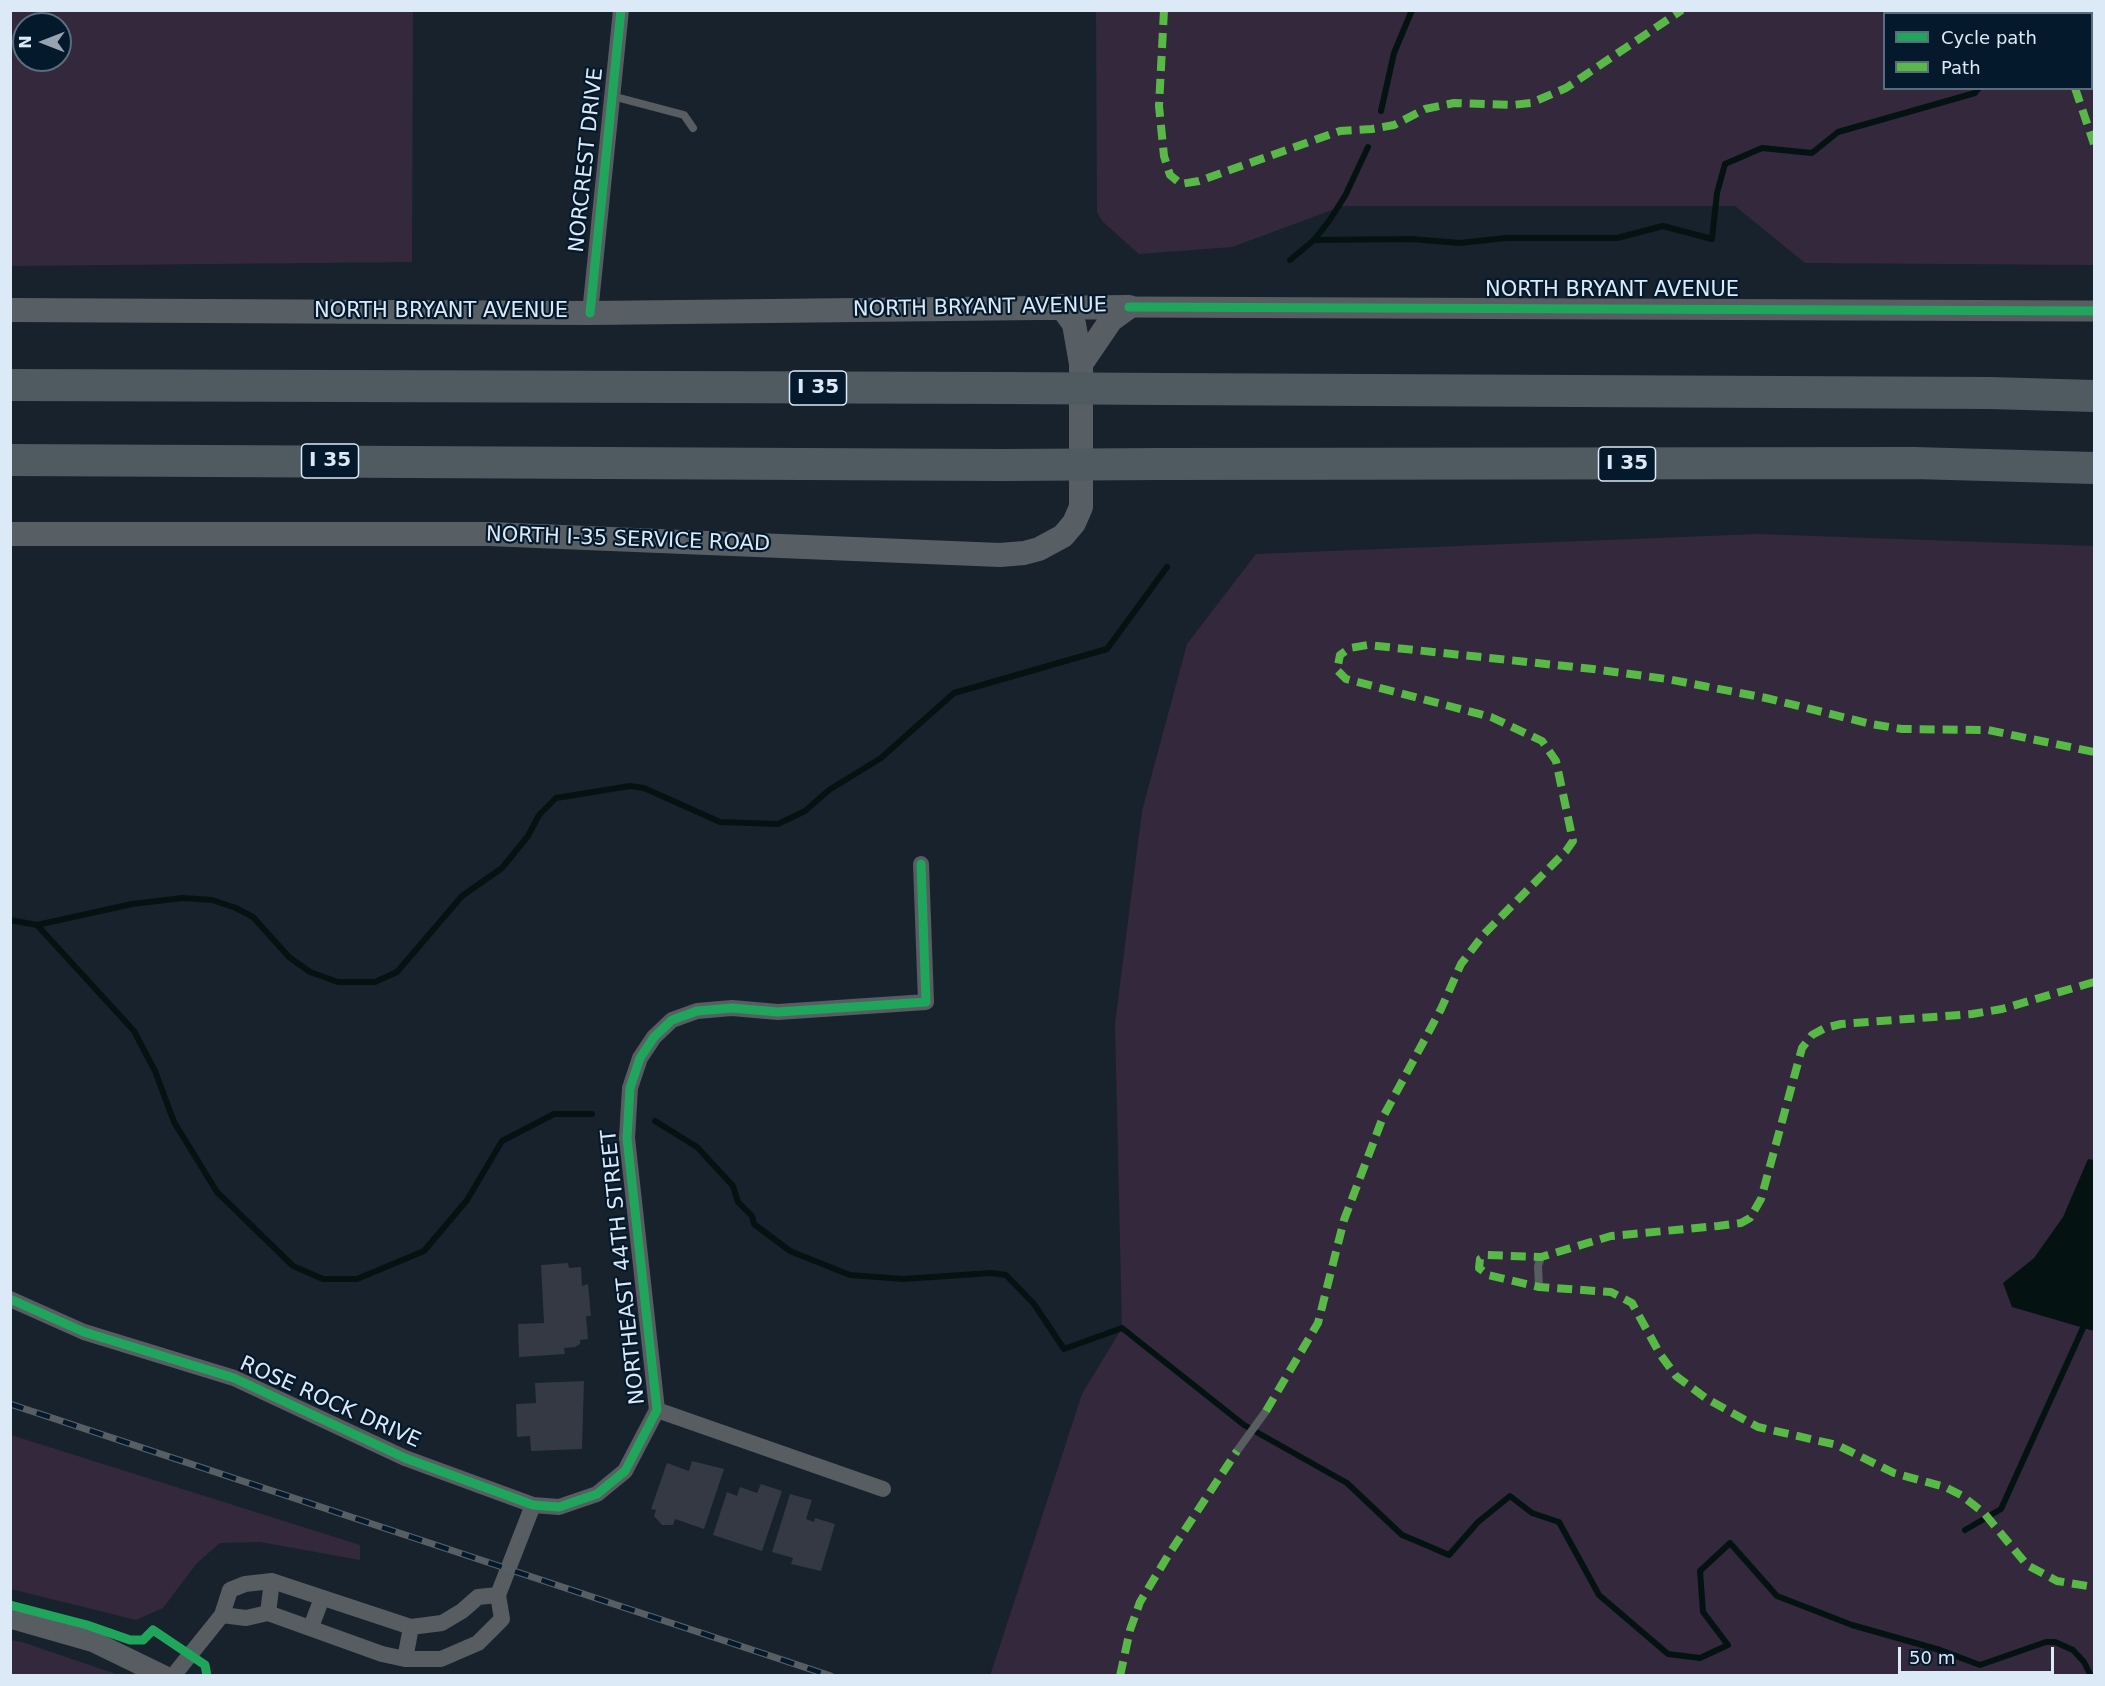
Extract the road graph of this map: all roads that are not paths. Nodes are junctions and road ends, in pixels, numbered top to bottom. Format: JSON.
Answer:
{"nodes":[{"id":1,"x":621,"y":10,"type":"edge"},
{"id":2,"x":612,"y":96,"type":"junction"},
{"id":3,"x":693,"y":128,"type":"dead end"},
{"id":4,"x":1061,"y":306,"type":"junction"},
{"id":5,"x":1129,"y":307,"type":"junction"},
{"id":6,"x":10,"y":310,"type":"edge"},
{"id":7,"x":2094,"y":311,"type":"edge"},
{"id":8,"x":590,"y":313,"type":"junction"},
{"id":9,"x":1081,"y":364,"type":"junction"},
{"id":10,"x":10,"y":385,"type":"edge"},
{"id":11,"x":2094,"y":396,"type":"edge"},
{"id":12,"x":10,"y":460,"type":"edge"},
{"id":13,"x":2094,"y":468,"type":"edge"},
{"id":14,"x":10,"y":534,"type":"edge"},
{"id":15,"x":921,"y":864,"type":"dead end"},
{"id":16,"x":1541,"y":1257,"type":"dead end"},
{"id":17,"x":1539,"y":1287,"type":"dead end"},
{"id":18,"x":10,"y":1299,"type":"edge"},
{"id":19,"x":657,"y":1410,"type":"junction"},
{"id":20,"x":1266,"y":1411,"type":"dead end"},
{"id":21,"x":1238,"y":1451,"type":"dead end"},
{"id":22,"x":883,"y":1489,"type":"dead end"},
{"id":23,"x":533,"y":1505,"type":"junction"},
{"id":24,"x":272,"y":1581,"type":"junction"},
{"id":25,"x":498,"y":1595,"type":"junction"},
{"id":26,"x":322,"y":1598,"type":"junction"},
{"id":27,"x":268,"y":1613,"type":"junction"},
{"id":28,"x":222,"y":1616,"type":"junction"},
{"id":29,"x":10,"y":1618,"type":"edge"},
{"id":30,"x":311,"y":1627,"type":"junction"},
{"id":31,"x":411,"y":1627,"type":"junction"},
{"id":32,"x":405,"y":1659,"type":"junction"},
{"id":33,"x":164,"y":1676,"type":"edge"},
{"id":34,"x":173,"y":1676,"type":"edge"}],
"edges":[{"from":1,"to":2,"type":"street","name":"NORCREST DRIVE"},
{"from":2,"to":3,"type":"lane"},
{"from":2,"to":8,"type":"street","name":"NORCREST DRIVE"},
{"from":4,"to":5,"type":"main road","name":"NORTH BRYANT AVENUE"},
{"from":4,"to":8,"type":"main road","name":"NORTH BRYANT AVENUE"},
{"from":4,"to":9,"type":"main road","name":"NORTH I-35 SERVICE ROAD"},
{"from":5,"to":7,"type":"street","name":"NORTH BRYANT AVENUE"},
{"from":5,"to":9,"type":"main road"},
{"from":6,"to":8,"type":"main road","name":"NORTH BRYANT AVENUE"},
{"from":9,"to":14,"type":"main road","name":"NORTH I-35 SERVICE ROAD"},
{"from":10,"to":11,"type":"highway","number":"I 35","bridge":true},
{"from":12,"to":13,"type":"highway","number":"I 35","bridge":true},
{"from":15,"to":19,"type":"street","name":"NORTHEAST 44TH STREET"},
{"from":16,"to":17,"type":"lane"},
{"from":18,"to":23,"type":"street","name":"ROSE ROCK DRIVE"},
{"from":19,"to":22,"type":"street"},
{"from":19,"to":23,"type":"street","name":"NORTHEAST 44TH STREET"},
{"from":20,"to":21,"type":"lane"},
{"from":23,"to":25,"type":"street"},
{"from":24,"to":26,"type":"street"},
{"from":24,"to":27,"type":"street"},
{"from":24,"to":28,"type":"street"},
{"from":25,"to":31,"type":"street"},
{"from":25,"to":32,"type":"street"},
{"from":26,"to":30,"type":"street"},
{"from":26,"to":31,"type":"street"},
{"from":27,"to":28,"type":"street"},
{"from":27,"to":30,"type":"street"},
{"from":28,"to":34,"type":"street"},
{"from":29,"to":33,"type":"street"},
{"from":30,"to":32,"type":"street"},
{"from":31,"to":32,"type":"street"}]}
